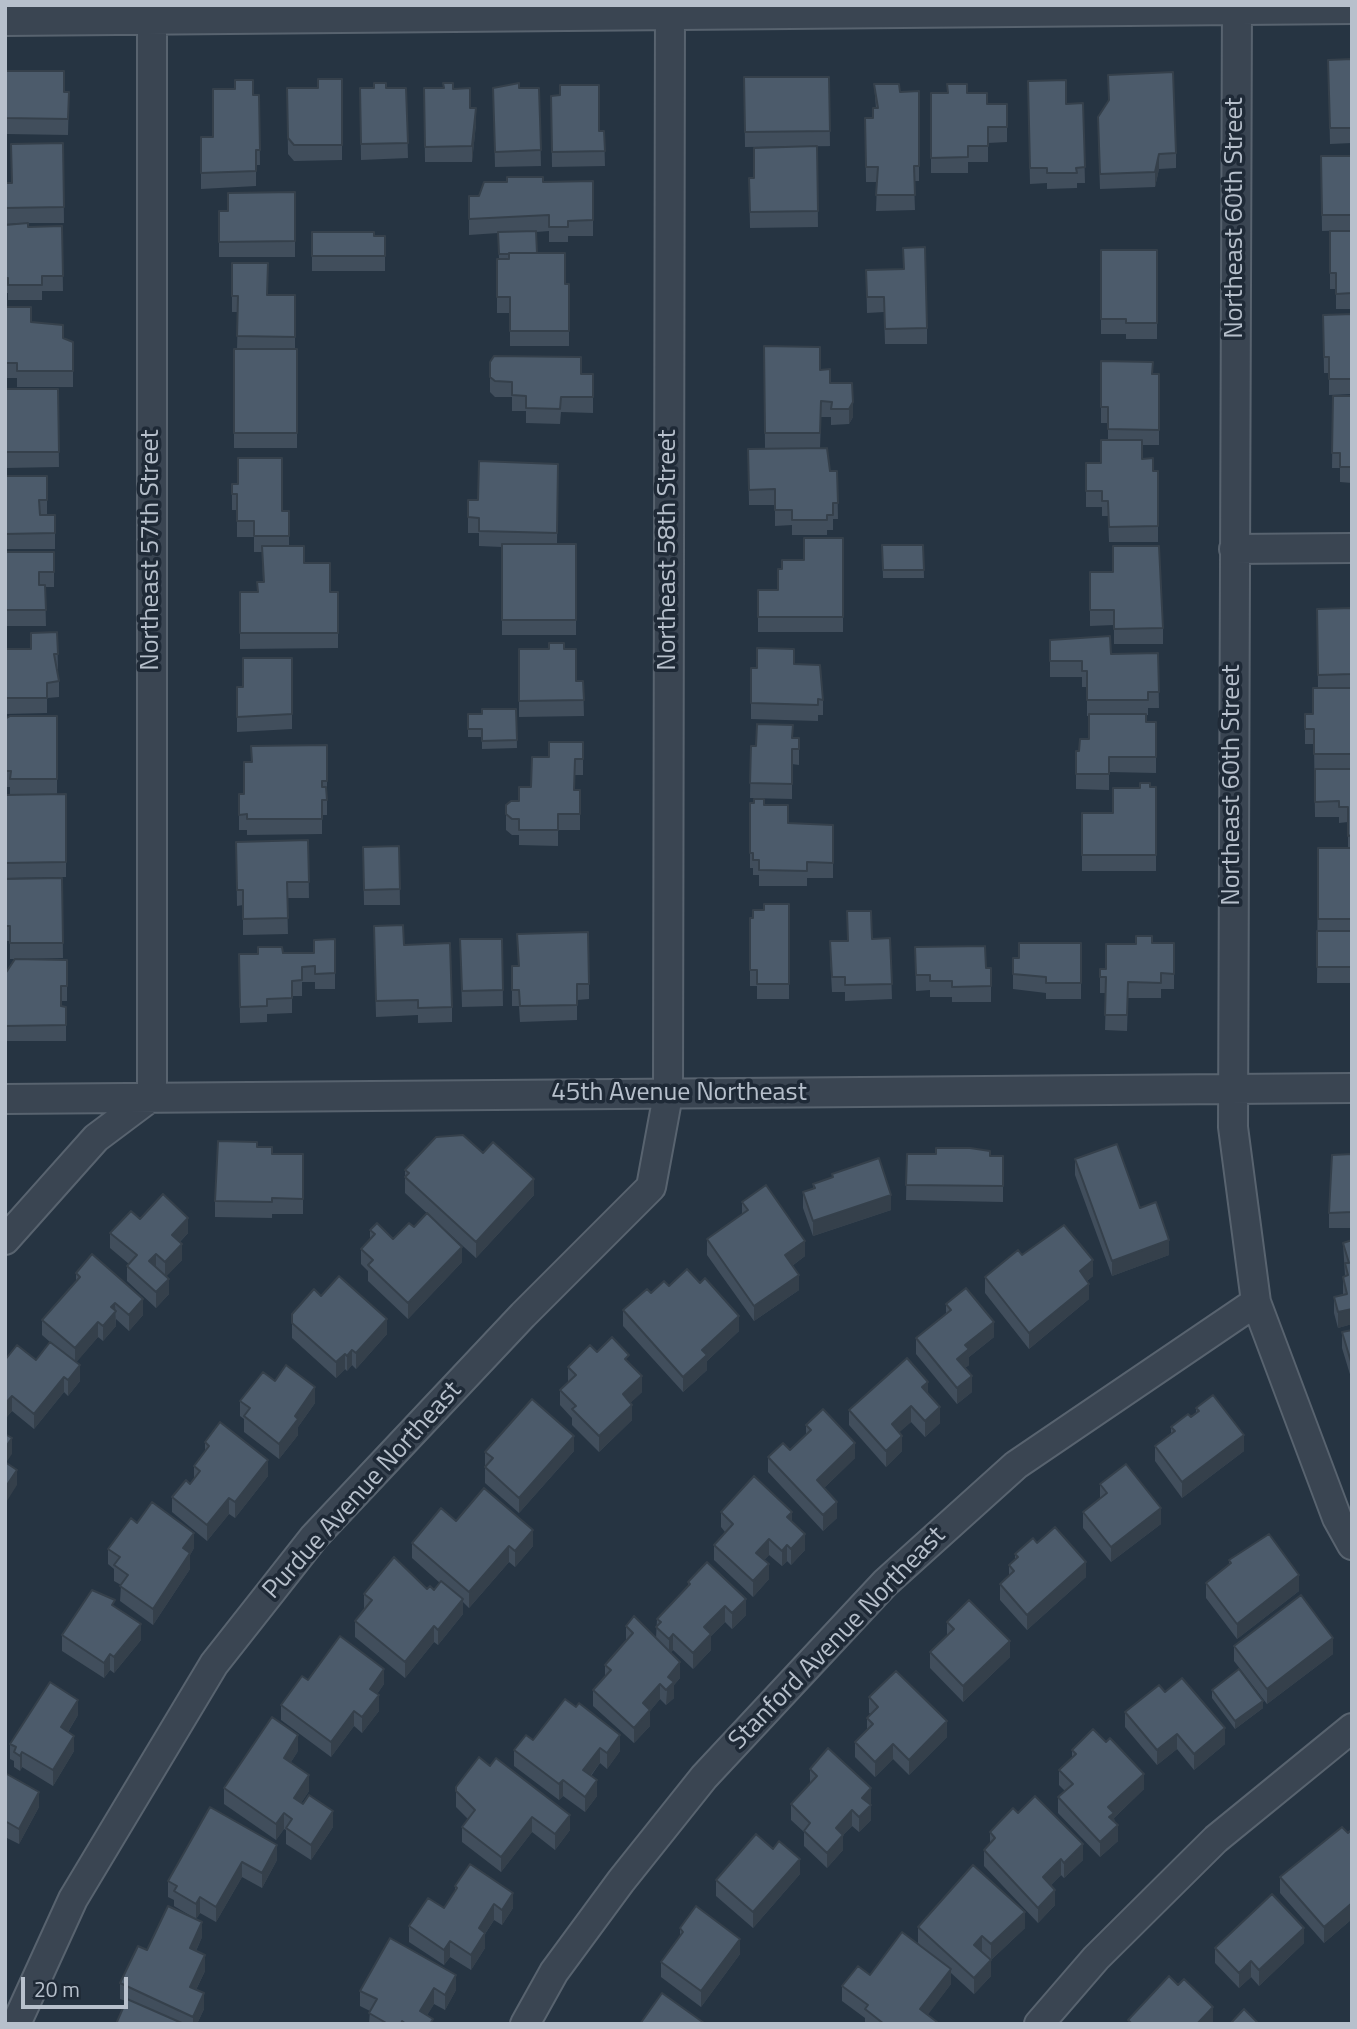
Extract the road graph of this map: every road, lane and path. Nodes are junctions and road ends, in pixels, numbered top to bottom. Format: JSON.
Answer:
{"nodes":[{"id":1,"x":1237,"y":8,"type":"edge"},
{"id":2,"x":1352,"y":9,"type":"edge"},
{"id":3,"x":670,"y":10,"type":"edge"},
{"id":4,"x":152,"y":13,"type":"edge"},
{"id":5,"x":5,"y":21,"type":"edge"},
{"id":6,"x":1352,"y":548,"type":"edge"},
{"id":7,"x":1234,"y":549,"type":"junction"},
{"id":8,"x":1232,"y":1088,"type":"junction"},
{"id":9,"x":1352,"y":1088,"type":"edge"},
{"id":10,"x":668,"y":1095,"type":"junction"},
{"id":11,"x":152,"y":1096,"type":"junction"},
{"id":12,"x":5,"y":1099,"type":"edge"},
{"id":13,"x":5,"y":1240,"type":"edge"},
{"id":14,"x":1256,"y":1302,"type":"junction"},
{"id":15,"x":1352,"y":1545,"type":"edge"},
{"id":16,"x":1352,"y":1728,"type":"edge"},
{"id":17,"x":16,"y":2024,"type":"edge"},
{"id":18,"x":524,"y":2024,"type":"edge"},
{"id":19,"x":1039,"y":2024,"type":"edge"}],
"edges":[{"from":1,"to":2,"type":"street"},
{"from":1,"to":3,"type":"street"},
{"from":1,"to":7,"type":"street","name":"Northeast 60th Street"},
{"from":3,"to":4,"type":"street"},
{"from":3,"to":10,"type":"street","name":"Northeast 58th Street"},
{"from":4,"to":5,"type":"street"},
{"from":4,"to":11,"type":"street","name":"Northeast 57th Street"},
{"from":6,"to":7,"type":"street"},
{"from":7,"to":8,"type":"street","name":"Northeast 60th Street"},
{"from":8,"to":9,"type":"street","name":"45th Avenue Northeast"},
{"from":8,"to":10,"type":"street","name":"45th Avenue Northeast"},
{"from":8,"to":14,"type":"street","name":"Northeast 60th Street"},
{"from":10,"to":11,"type":"street","name":"45th Avenue Northeast"},
{"from":10,"to":17,"type":"street","name":"Purdue Avenue Northeast"},
{"from":11,"to":12,"type":"street","name":"45th Avenue Northeast"},
{"from":11,"to":13,"type":"street"},
{"from":14,"to":15,"type":"street","name":"Northeast 60th Street"},
{"from":14,"to":18,"type":"street","name":"Stanford Avenue Northeast"},
{"from":16,"to":19,"type":"street"}]}
